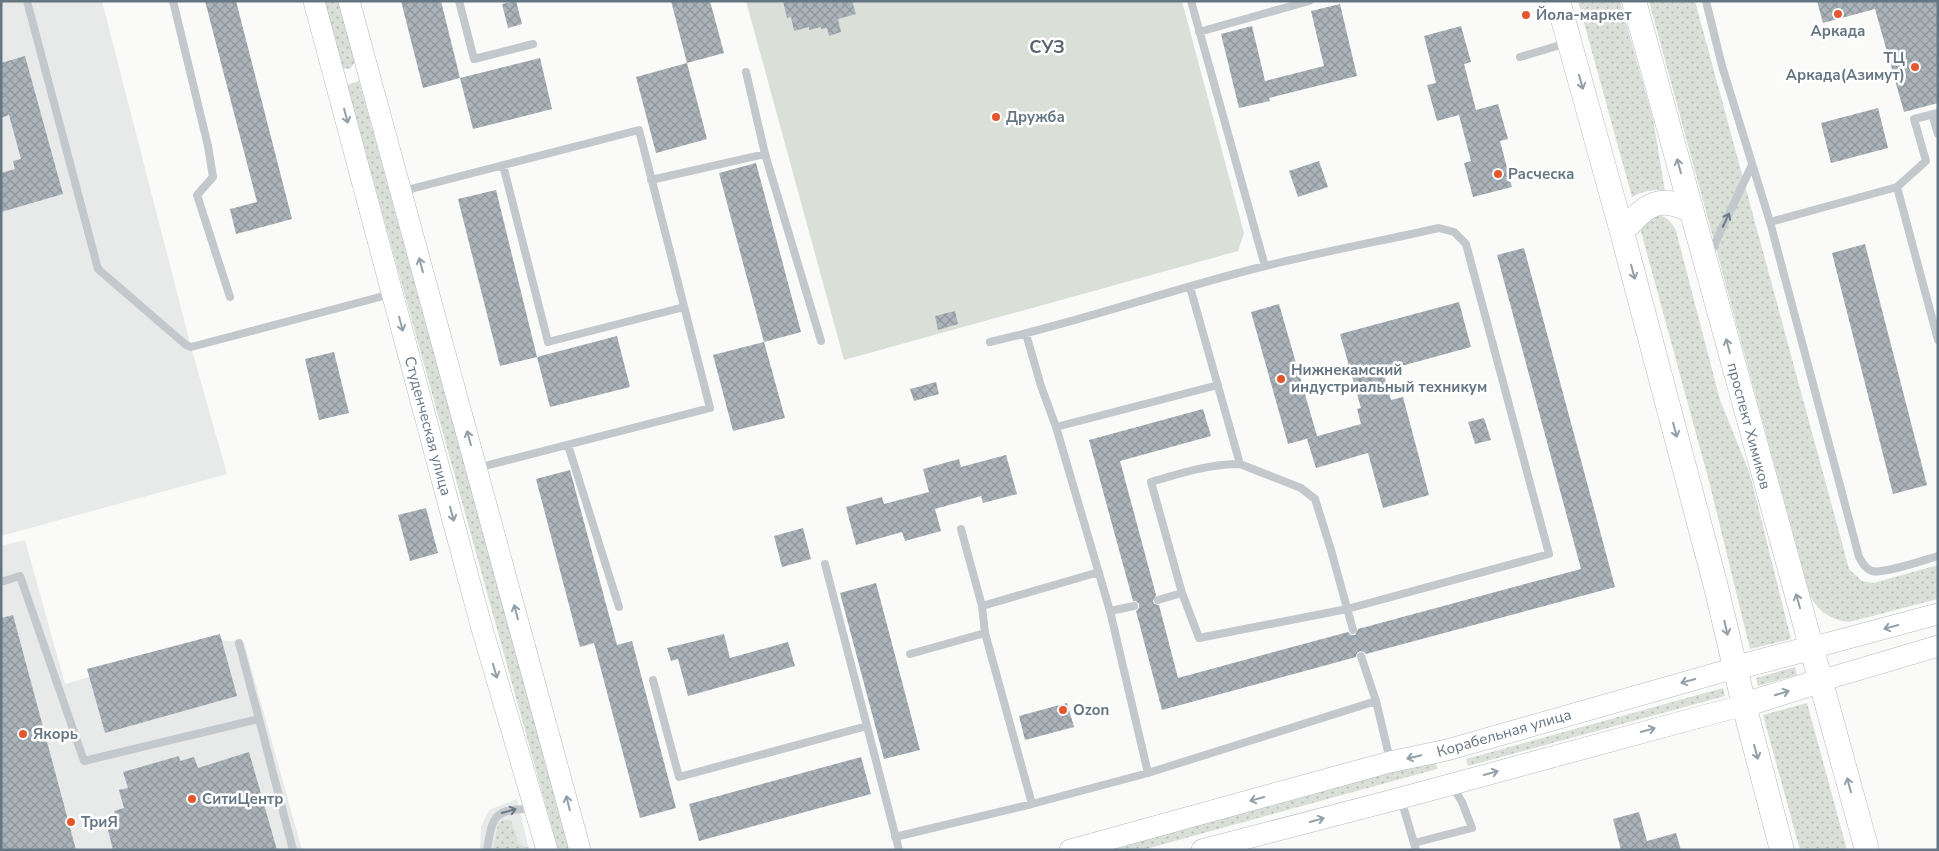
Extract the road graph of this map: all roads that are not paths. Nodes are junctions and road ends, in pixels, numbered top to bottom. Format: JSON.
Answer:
{"nodes":[{"id":1,"x":27,"y":1,"type":"edge"},
{"id":2,"x":173,"y":1,"type":"edge"},
{"id":3,"x":314,"y":1,"type":"edge"},
{"id":4,"x":349,"y":1,"type":"edge"},
{"id":5,"x":459,"y":1,"type":"edge"},
{"id":6,"x":1190,"y":1,"type":"edge"},
{"id":7,"x":1309,"y":1,"type":"edge"},
{"id":8,"x":1558,"y":1,"type":"edge"},
{"id":9,"x":1634,"y":1,"type":"edge"},
{"id":10,"x":1706,"y":1,"type":"edge"},
{"id":11,"x":1279,"y":5,"type":"edge"},
{"id":12,"x":1199,"y":32,"type":"junction"},
{"id":13,"x":1569,"y":42,"type":"junction"},
{"id":14,"x":533,"y":44,"type":"dead end"},
{"id":15,"x":364,"y":57,"type":"junction"},
{"id":16,"x":1520,"y":57,"type":"dead end"},
{"id":17,"x":332,"y":66,"type":"junction"},
{"id":18,"x":746,"y":72,"type":"dead end"},
{"id":19,"x":1935,"y":114,"type":"edge"},
{"id":20,"x":1938,"y":134,"type":"edge"},
{"id":21,"x":765,"y":154,"type":"junction"},
{"id":22,"x":503,"y":165,"type":"junction"},
{"id":23,"x":1752,"y":165,"type":"junction"},
{"id":24,"x":651,"y":180,"type":"junction"},
{"id":25,"x":1897,"y":187,"type":"junction"},
{"id":26,"x":401,"y":191,"type":"junction"},
{"id":27,"x":1691,"y":210,"type":"junction"},
{"id":28,"x":1770,"y":222,"type":"junction"},
{"id":29,"x":1622,"y":232,"type":"junction"},
{"id":30,"x":1705,"y":264,"type":"junction"},
{"id":31,"x":1264,"y":266,"type":"junction"},
{"id":32,"x":1190,"y":287,"type":"junction"},
{"id":33,"x":393,"y":294,"type":"junction"},
{"id":34,"x":230,"y":297,"type":"dead end"},
{"id":35,"x":684,"y":307,"type":"junction"},
{"id":36,"x":1026,"y":334,"type":"junction"},
{"id":37,"x":1938,"y":340,"type":"edge"},
{"id":38,"x":821,"y":341,"type":"dead end"},
{"id":39,"x":990,"y":342,"type":"dead end"},
{"id":40,"x":1218,"y":385,"type":"junction"},
{"id":41,"x":1056,"y":427,"type":"junction"},
{"id":42,"x":568,"y":445,"type":"junction"},
{"id":43,"x":1240,"y":464,"type":"junction"},
{"id":44,"x":477,"y":468,"type":"junction"},
{"id":45,"x":961,"y":529,"type":"dead end"},
{"id":46,"x":1938,"y":556,"type":"edge"},
{"id":47,"x":824,"y":564,"type":"dead end"},
{"id":48,"x":1099,"y":572,"type":"junction"},
{"id":49,"x":1,"y":582,"type":"edge"},
{"id":50,"x":1182,"y":593,"type":"junction"},
{"id":51,"x":1158,"y":600,"type":"dead end"},
{"id":52,"x":982,"y":606,"type":"junction"},
{"id":53,"x":1134,"y":606,"type":"dead end"},
{"id":54,"x":619,"y":607,"type":"dead end"},
{"id":55,"x":1347,"y":609,"type":"junction"},
{"id":56,"x":1110,"y":611,"type":"junction"},
{"id":57,"x":1938,"y":614,"type":"edge"},
{"id":58,"x":1353,"y":630,"type":"dead end"},
{"id":59,"x":985,"y":633,"type":"junction"},
{"id":60,"x":239,"y":643,"type":"dead end"},
{"id":61,"x":1938,"y":646,"type":"edge"},
{"id":62,"x":1811,"y":648,"type":"junction"},
{"id":63,"x":910,"y":654,"type":"dead end"},
{"id":64,"x":1361,"y":656,"type":"dead end"},
{"id":65,"x":1735,"y":668,"type":"junction"},
{"id":66,"x":653,"y":680,"type":"dead end"},
{"id":67,"x":1820,"y":680,"type":"junction"},
{"id":68,"x":1376,"y":701,"type":"junction"},
{"id":69,"x":1744,"y":705,"type":"junction"},
{"id":70,"x":259,"y":719,"type":"junction"},
{"id":71,"x":867,"y":726,"type":"junction"},
{"id":72,"x":1447,"y":750,"type":"junction"},
{"id":73,"x":1390,"y":762,"type":"junction"},
{"id":74,"x":1148,"y":773,"type":"junction"},
{"id":75,"x":1453,"y":783,"type":"junction"},
{"id":76,"x":1400,"y":798,"type":"junction"},
{"id":77,"x":1032,"y":804,"type":"junction"},
{"id":78,"x":895,"y":837,"type":"junction"},
{"id":79,"x":545,"y":843,"type":"edge"},
{"id":80,"x":1415,"y":846,"type":"edge"},
{"id":81,"x":293,"y":850,"type":"edge"},
{"id":82,"x":486,"y":850,"type":"edge"},
{"id":83,"x":580,"y":850,"type":"edge"},
{"id":84,"x":899,"y":850,"type":"edge"},
{"id":85,"x":1070,"y":850,"type":"edge"},
{"id":86,"x":1202,"y":850,"type":"edge"},
{"id":87,"x":1782,"y":850,"type":"edge"},
{"id":88,"x":1867,"y":850,"type":"edge"}],
"edges":[{"from":1,"to":33,"type":"lane"},
{"from":2,"to":34,"type":"lane"},
{"from":3,"to":17,"type":"main road","name":"Студенческая улица"},
{"from":4,"to":15,"type":"main road"},
{"from":5,"to":14,"type":"lane"},
{"from":6,"to":12,"type":"lane"},
{"from":7,"to":11,"type":"lane"},
{"from":8,"to":13,"type":"main road"},
{"from":27,"to":9,"type":"main road","name":"проспект Химиков","one_way":true},
{"from":10,"to":23,"type":"lane"},
{"from":11,"to":12,"type":"lane"},
{"from":12,"to":31,"type":"lane"},
{"from":13,"to":16,"type":"lane"},
{"from":13,"to":29,"type":"main road","one_way":true},
{"from":15,"to":17,"type":"main road"},
{"from":15,"to":26,"type":"main road"},
{"from":17,"to":33,"type":"main road","name":"Студенческая улица","one_way":true},
{"from":18,"to":21,"type":"lane"},
{"from":19,"to":20,"type":"lane"},
{"from":19,"to":25,"type":"lane"},
{"from":21,"to":24,"type":"lane"},
{"from":21,"to":38,"type":"lane"},
{"from":22,"to":24,"type":"lane"},
{"from":22,"to":26,"type":"lane"},
{"from":22,"to":35,"type":"lane"},
{"from":23,"to":28,"type":"lane"},
{"from":30,"to":23,"type":"lane","one_way":true},
{"from":24,"to":35,"type":"lane"},
{"from":25,"to":28,"type":"lane"},
{"from":25,"to":37,"type":"lane"},
{"from":44,"to":26,"type":"main road","one_way":true},
{"from":27,"to":29,"type":"main road"},
{"from":27,"to":30,"type":"main road","name":"проспект Химиков"},
{"from":28,"to":46,"type":"lane"},
{"from":29,"to":65,"type":"main road","one_way":true},
{"from":62,"to":30,"type":"main road","name":"проспект Химиков","one_way":true},
{"from":31,"to":32,"type":"lane"},
{"from":31,"to":55,"type":"lane"},
{"from":32,"to":36,"type":"lane"},
{"from":32,"to":40,"type":"lane"},
{"from":33,"to":79,"type":"main road","name":"Студенческая улица","one_way":true},
{"from":35,"to":42,"type":"lane"},
{"from":36,"to":39,"type":"lane"},
{"from":36,"to":41,"type":"lane"},
{"from":40,"to":41,"type":"lane"},
{"from":40,"to":43,"type":"lane"},
{"from":41,"to":48,"type":"lane"},
{"from":42,"to":44,"type":"lane"},
{"from":42,"to":54,"type":"lane"},
{"from":43,"to":50,"type":"lane"},
{"from":43,"to":55,"type":"lane"},
{"from":83,"to":44,"type":"main road","one_way":true},
{"from":45,"to":52,"type":"lane"},
{"from":47,"to":71,"type":"lane"},
{"from":48,"to":52,"type":"lane"},
{"from":48,"to":56,"type":"lane"},
{"from":49,"to":70,"type":"lane"},
{"from":50,"to":51,"type":"lane"},
{"from":50,"to":55,"type":"lane"},
{"from":52,"to":59,"type":"lane"},
{"from":53,"to":56,"type":"lane"},
{"from":55,"to":58,"type":"lane"},
{"from":56,"to":74,"type":"lane"},
{"from":57,"to":62,"type":"main road","name":"Корабельная улица","one_way":true},
{"from":59,"to":63,"type":"lane"},
{"from":59,"to":77,"type":"lane"},
{"from":60,"to":70,"type":"lane"},
{"from":61,"to":67,"type":"main road"},
{"from":62,"to":65,"type":"main road","name":"Корабельная улица"},
{"from":62,"to":67,"type":"main road","name":"проспект Химиков"},
{"from":64,"to":68,"type":"lane"},
{"from":65,"to":69,"type":"main road"},
{"from":65,"to":72,"type":"main road","name":"Корабельная улица","one_way":true},
{"from":66,"to":71,"type":"lane"},
{"from":69,"to":67,"type":"main road","one_way":true},
{"from":88,"to":67,"type":"main road","name":"проспект Химиков","one_way":true},
{"from":68,"to":73,"type":"lane"},
{"from":68,"to":74,"type":"lane"},
{"from":75,"to":69,"type":"main road","one_way":true},
{"from":69,"to":87,"type":"main road","one_way":true},
{"from":70,"to":81,"type":"lane"},
{"from":71,"to":78,"type":"lane"},
{"from":72,"to":73,"type":"main road","name":"Корабельная улица","one_way":true},
{"from":72,"to":75,"type":"main road"},
{"from":73,"to":85,"type":"main road","name":"Корабельная улица","one_way":true},
{"from":74,"to":77,"type":"lane"},
{"from":75,"to":76,"type":"main road"},
{"from":75,"to":80,"type":"lane"},
{"from":76,"to":80,"type":"lane"},
{"from":86,"to":76,"type":"main road","one_way":true},
{"from":77,"to":78,"type":"lane"},
{"from":78,"to":84,"type":"lane"},
{"from":82,"to":79,"type":"lane","one_way":true}]}
